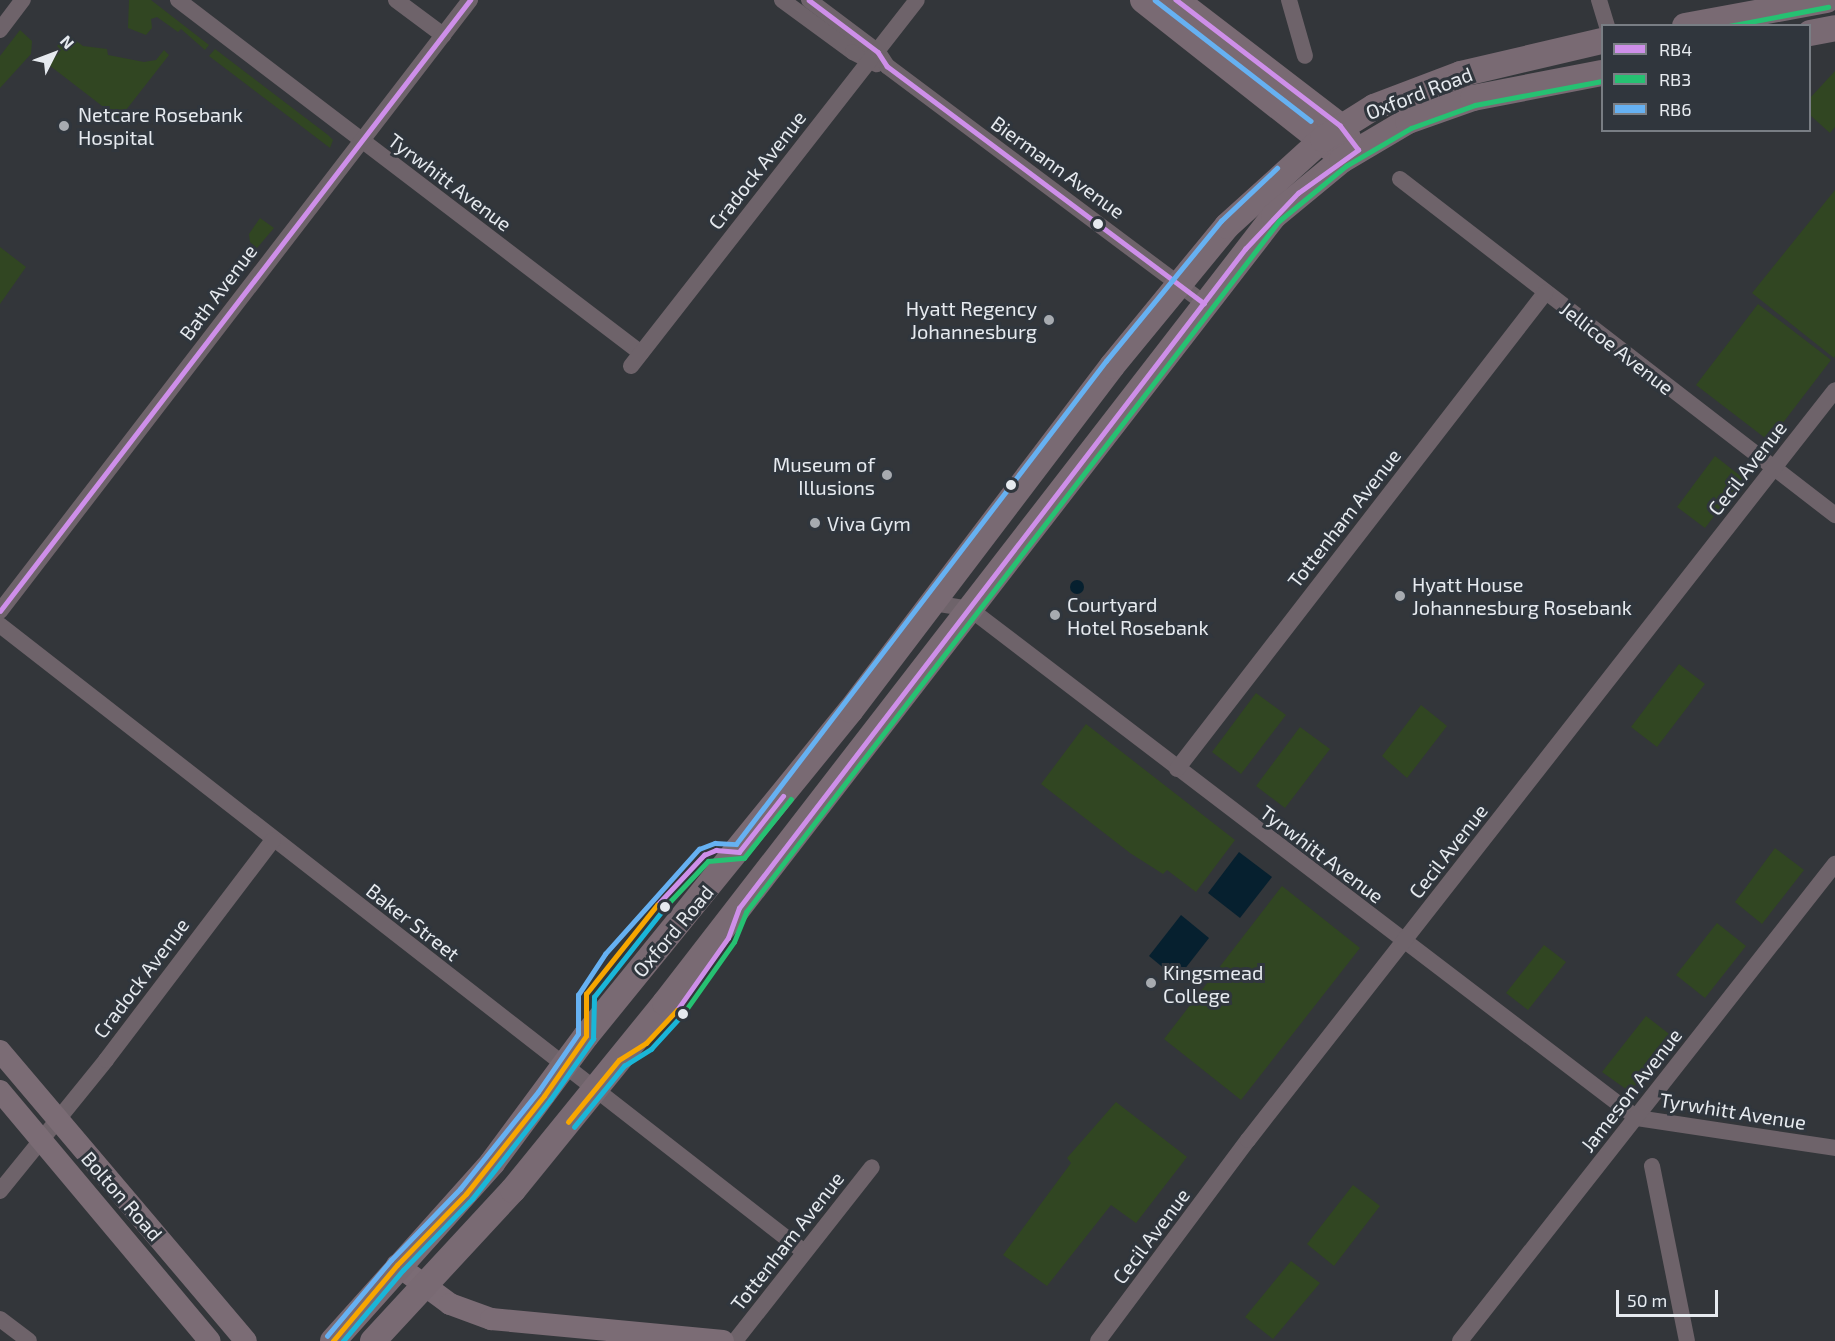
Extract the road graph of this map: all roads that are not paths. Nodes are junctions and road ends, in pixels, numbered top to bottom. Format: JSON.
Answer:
{"nodes":[{"id":1,"x":23,"y":0,"type":"edge"},
{"id":2,"x":178,"y":0,"type":"edge"},
{"id":3,"x":396,"y":0,"type":"edge"},
{"id":4,"x":470,"y":0,"type":"edge"},
{"id":5,"x":782,"y":0,"type":"edge"},
{"id":6,"x":809,"y":0,"type":"edge"},
{"id":7,"x":917,"y":0,"type":"edge"},
{"id":8,"x":1143,"y":0,"type":"edge"},
{"id":9,"x":1176,"y":0,"type":"edge"},
{"id":10,"x":1289,"y":0,"type":"edge"},
{"id":11,"x":1599,"y":0,"type":"edge"},
{"id":12,"x":1827,"y":0,"type":"edge"},
{"id":13,"x":1606,"y":24,"type":"edge"},
{"id":14,"x":1696,"y":24,"type":"edge"},
{"id":15,"x":1835,"y":28,"type":"edge"},
{"id":16,"x":0,"y":30,"type":"edge"},
{"id":17,"x":1811,"y":33,"type":"edge"},
{"id":18,"x":443,"y":35,"type":"junction"},
{"id":19,"x":1601,"y":41,"type":"edge"},
{"id":20,"x":1305,"y":56,"type":"dead end"},
{"id":21,"x":878,"y":60,"type":"junction"},
{"id":22,"x":1601,"y":73,"type":"edge"},
{"id":23,"x":1332,"y":132,"type":"junction"},
{"id":24,"x":362,"y":141,"type":"junction"},
{"id":25,"x":1350,"y":155,"type":"junction"},
{"id":26,"x":1400,"y":179,"type":"dead end"},
{"id":27,"x":1179,"y":284,"type":"junction"},
{"id":28,"x":1545,"y":293,"type":"junction"},
{"id":29,"x":1204,"y":303,"type":"junction"},
{"id":30,"x":636,"y":360,"type":"joint"},
{"id":31,"x":1835,"y":390,"type":"edge"},
{"id":32,"x":1774,"y":468,"type":"junction"},
{"id":33,"x":1835,"y":515,"type":"edge"},
{"id":34,"x":933,"y":603,"type":"junction"},
{"id":35,"x":970,"y":609,"type":"junction"},
{"id":36,"x":0,"y":611,"type":"edge"},
{"id":37,"x":0,"y":625,"type":"edge"},
{"id":38,"x":1177,"y":769,"type":"junction"},
{"id":39,"x":273,"y":840,"type":"junction"},
{"id":40,"x":1835,"y":864,"type":"edge"},
{"id":41,"x":1403,"y":942,"type":"junction"},
{"id":42,"x":0,"y":1051,"type":"edge"},
{"id":43,"x":565,"y":1066,"type":"junction"},
{"id":44,"x":596,"y":1086,"type":"junction"},
{"id":45,"x":0,"y":1091,"type":"edge"},
{"id":46,"x":1637,"y":1118,"type":"junction"},
{"id":47,"x":57,"y":1120,"type":"junction"},
{"id":48,"x":40,"y":1139,"type":"junction"},
{"id":49,"x":1835,"y":1148,"type":"edge"},
{"id":50,"x":1652,"y":1166,"type":"dead end"},
{"id":51,"x":872,"y":1167,"type":"dead end"},
{"id":52,"x":0,"y":1191,"type":"edge"},
{"id":53,"x":803,"y":1251,"type":"junction"},
{"id":54,"x":397,"y":1265,"type":"junction"},
{"id":55,"x":421,"y":1285,"type":"junction"},
{"id":56,"x":0,"y":1319,"type":"edge"},
{"id":57,"x":29,"y":1341,"type":"edge"},
{"id":58,"x":210,"y":1341,"type":"edge"},
{"id":59,"x":246,"y":1341,"type":"edge"},
{"id":60,"x":333,"y":1341,"type":"edge"},
{"id":61,"x":373,"y":1341,"type":"edge"},
{"id":62,"x":723,"y":1341,"type":"edge"},
{"id":63,"x":735,"y":1341,"type":"edge"},
{"id":64,"x":1098,"y":1341,"type":"edge"},
{"id":65,"x":1460,"y":1341,"type":"edge"},
{"id":66,"x":1687,"y":1341,"type":"edge"}],
"edges":[{"from":1,"to":16,"type":"street"},
{"from":2,"to":24,"type":"street","name":"Tyrwhitt Avenue"},
{"from":3,"to":18,"type":"street"},
{"from":4,"to":18,"type":"street","name":"Bath Avenue"},
{"from":5,"to":21,"type":"street","name":"Biermann Avenue"},
{"from":6,"to":21,"type":"street","name":"Biermann Avenue"},
{"from":7,"to":21,"type":"street","name":"Cradock Avenue"},
{"from":8,"to":23,"type":"main road"},
{"from":9,"to":23,"type":"main road"},
{"from":10,"to":20,"type":"street"},
{"from":11,"to":13,"type":"street"},
{"from":12,"to":14,"type":"main road"},
{"from":15,"to":17,"type":"main road"},
{"from":18,"to":24,"type":"street","name":"Bath Avenue"},
{"from":19,"to":23,"type":"main road","name":"Oxford Road"},
{"from":21,"to":27,"type":"street","name":"Biermann Avenue"},
{"from":21,"to":30,"type":"street","name":"Cradock Avenue"},
{"from":22,"to":25,"type":"main road","name":"Oxford Road"},
{"from":23,"to":25,"type":"main road"},
{"from":23,"to":27,"type":"main road","name":"Oxford Road"},
{"from":24,"to":30,"type":"street","name":"Tyrwhitt Avenue"},
{"from":24,"to":36,"type":"street","name":"Bath Avenue"},
{"from":25,"to":29,"type":"main road","name":"Oxford Road"},
{"from":26,"to":28,"type":"street","name":"Jellicoe Avenue"},
{"from":27,"to":29,"type":"street","name":"Biermann Avenue"},
{"from":27,"to":34,"type":"main road","name":"Oxford Road"},
{"from":28,"to":32,"type":"street","name":"Jellicoe Avenue"},
{"from":28,"to":38,"type":"street","name":"Tottenham Avenue"},
{"from":29,"to":35,"type":"main road","name":"Oxford Road"},
{"from":31,"to":32,"type":"street","name":"Cecil Avenue"},
{"from":32,"to":33,"type":"street","name":"Jellicoe Avenue"},
{"from":32,"to":41,"type":"street","name":"Cecil Avenue"},
{"from":34,"to":35,"type":"street","name":"Tyrwhitt Avenue"},
{"from":34,"to":43,"type":"main road","name":"Oxford Road"},
{"from":35,"to":38,"type":"street","name":"Tyrwhitt Avenue"},
{"from":35,"to":44,"type":"main road","name":"Oxford Road"},
{"from":37,"to":39,"type":"street","name":"Baker Street"},
{"from":38,"to":41,"type":"street","name":"Tyrwhitt Avenue"},
{"from":39,"to":43,"type":"street","name":"Baker Street"},
{"from":39,"to":47,"type":"street","name":"Cradock Avenue"},
{"from":40,"to":46,"type":"street","name":"Jameson Avenue"},
{"from":41,"to":46,"type":"street","name":"Tyrwhitt Avenue"},
{"from":41,"to":64,"type":"street","name":"Cecil Avenue"},
{"from":42,"to":47,"type":"main road","name":"Bolton Road"},
{"from":43,"to":44,"type":"street","name":"Baker Street"},
{"from":43,"to":54,"type":"main road","name":"Oxford Road"},
{"from":44,"to":53,"type":"street","name":"Baker Street"},
{"from":44,"to":55,"type":"main road","name":"Oxford Road"},
{"from":45,"to":48,"type":"main road","name":"Bolton Road"},
{"from":46,"to":49,"type":"street","name":"Tyrwhitt Avenue"},
{"from":46,"to":65,"type":"street","name":"Jameson Avenue"},
{"from":47,"to":48,"type":"street","name":"Cradock Avenue"},
{"from":47,"to":59,"type":"main road","name":"Bolton Road"},
{"from":48,"to":52,"type":"street","name":"Cradock Avenue"},
{"from":48,"to":58,"type":"main road","name":"Bolton Road"},
{"from":50,"to":66,"type":"street"},
{"from":51,"to":53,"type":"street","name":"Tottenham Avenue"},
{"from":53,"to":63,"type":"street","name":"Tottenham Avenue"},
{"from":54,"to":55,"type":"main road"},
{"from":54,"to":60,"type":"main road","name":"Oxford Road"},
{"from":55,"to":61,"type":"main road","name":"Oxford Road"},
{"from":55,"to":62,"type":"main road"},
{"from":56,"to":57,"type":"street"}]}
